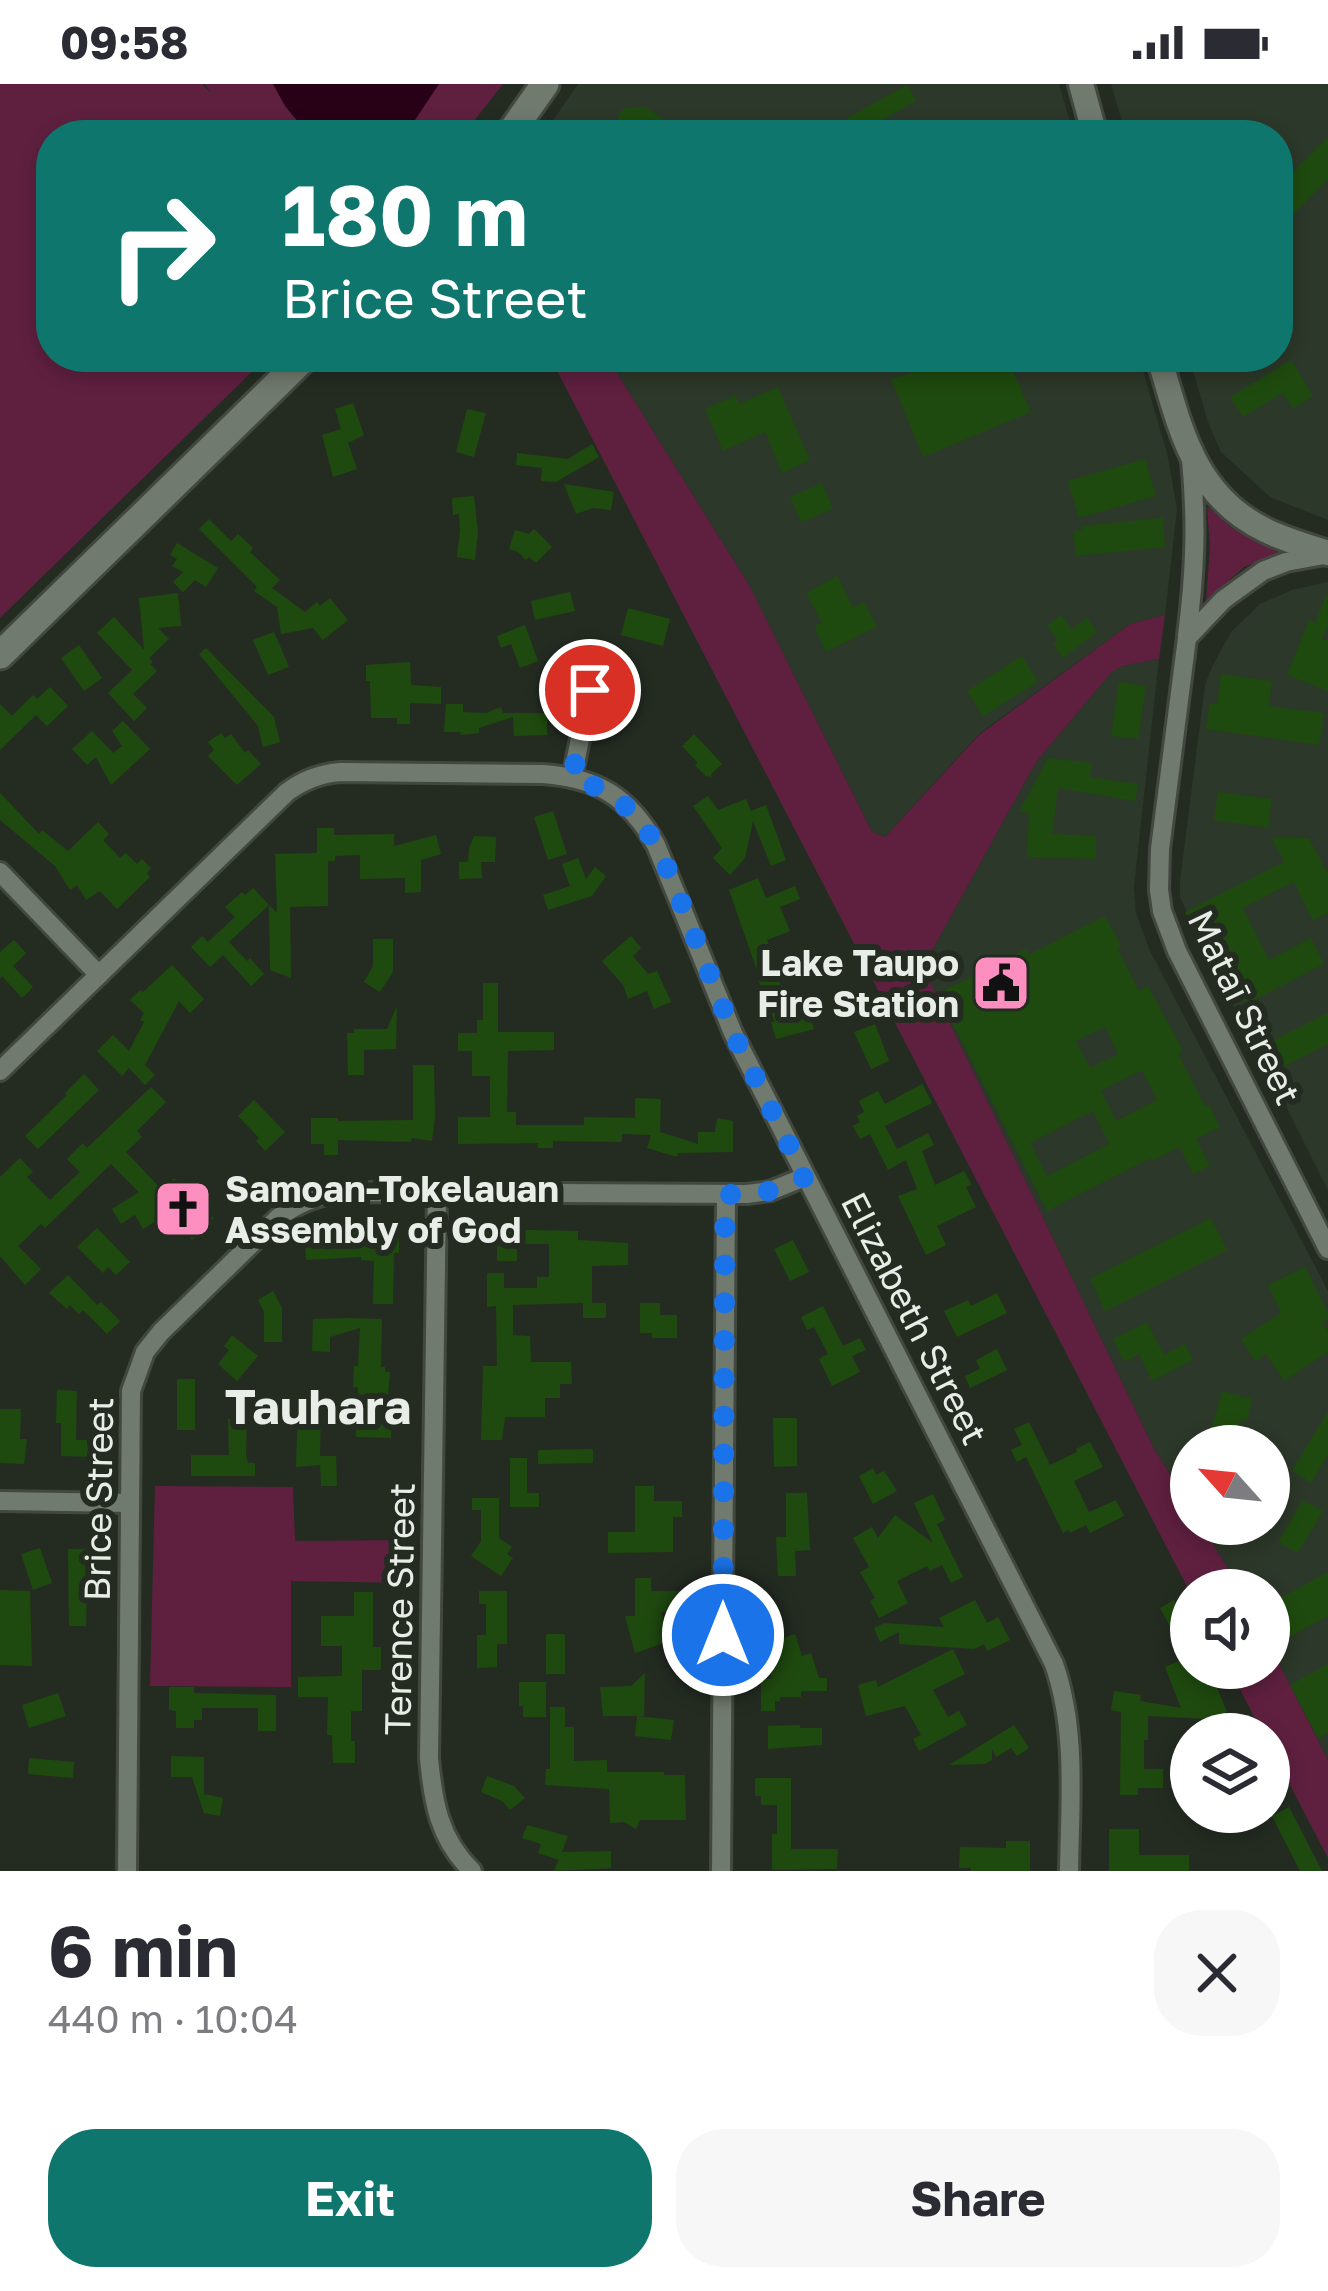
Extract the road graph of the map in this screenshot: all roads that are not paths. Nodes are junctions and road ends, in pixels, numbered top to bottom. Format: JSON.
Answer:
{"nodes":[{"id":1,"x":545,"y":84,"type":"edge"},
{"id":2,"x":1081,"y":84,"type":"edge"},
{"id":3,"x":520,"y":120,"type":"edge"},
{"id":4,"x":1091,"y":120,"type":"edge"},
{"id":5,"x":290,"y":372,"type":"edge"},
{"id":6,"x":1164,"y":372,"type":"edge"},
{"id":7,"x":1190,"y":455,"type":"junction"},
{"id":8,"x":1328,"y":554,"type":"edge"},
{"id":9,"x":1187,"y":638,"type":"junction"},
{"id":10,"x":0,"y":655,"type":"edge"},
{"id":11,"x":590,"y":690,"type":"dead end"},
{"id":12,"x":572,"y":778,"type":"junction"},
{"id":13,"x":0,"y":872,"type":"edge"},
{"id":14,"x":99,"y":975,"type":"junction"},
{"id":15,"x":0,"y":1071,"type":"edge"},
{"id":16,"x":805,"y":1177,"type":"junction"},
{"id":17,"x":436,"y":1193,"type":"junction"},
{"id":18,"x":725,"y":1195,"type":"junction"},
{"id":19,"x":1328,"y":1249,"type":"edge"},
{"id":20,"x":0,"y":1502,"type":"edge"},
{"id":21,"x":129,"y":1503,"type":"junction"},
{"id":22,"x":127,"y":1871,"type":"edge"},
{"id":23,"x":472,"y":1871,"type":"edge"},
{"id":24,"x":722,"y":1871,"type":"edge"},
{"id":25,"x":1069,"y":1871,"type":"edge"}],
"edges":[{"from":1,"to":3,"type":"main road"},
{"from":2,"to":4,"type":"street"},
{"from":5,"to":10,"type":"main road"},
{"from":6,"to":7,"type":"street"},
{"from":7,"to":8,"type":"street"},
{"from":7,"to":9,"type":"street","name":"Mataī Street"},
{"from":8,"to":9,"type":"street"},
{"from":9,"to":19,"type":"street","name":"Mataī Street"},
{"from":11,"to":12,"type":"street"},
{"from":12,"to":14,"type":"street","name":"Elizabeth Street"},
{"from":12,"to":16,"type":"street","name":"Elizabeth Street"},
{"from":13,"to":14,"type":"street"},
{"from":14,"to":15,"type":"street","name":"Elizabeth Street"},
{"from":16,"to":18,"type":"street","name":"Brice Street"},
{"from":16,"to":25,"type":"street","name":"Elizabeth Street"},
{"from":17,"to":18,"type":"street","name":"Brice Street"},
{"from":17,"to":21,"type":"street","name":"Brice Street"},
{"from":17,"to":23,"type":"street","name":"Terence Street"},
{"from":18,"to":24,"type":"street"},
{"from":20,"to":21,"type":"street"},
{"from":21,"to":22,"type":"street","name":"Brice Street"}]}
